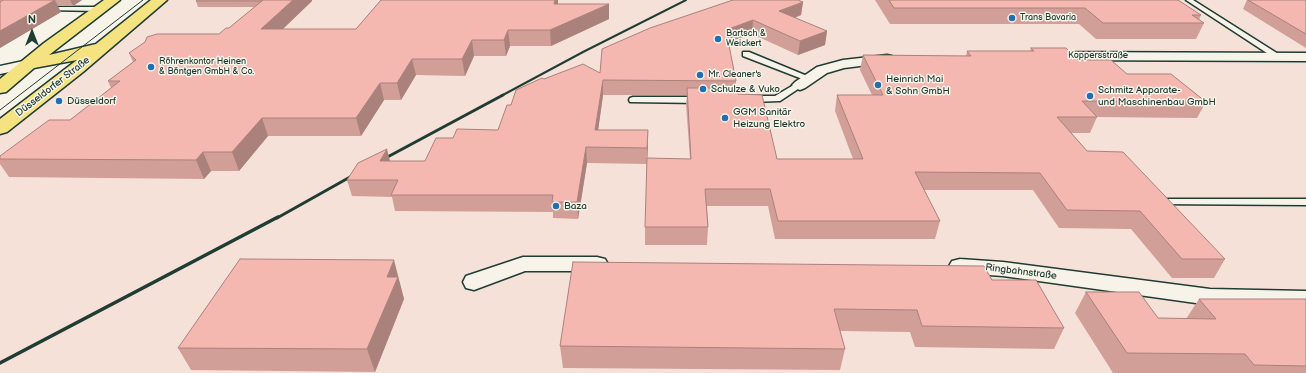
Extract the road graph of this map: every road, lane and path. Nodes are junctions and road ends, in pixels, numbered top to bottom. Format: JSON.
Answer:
{"nodes":[{"id":1,"x":160,"y":0,"type":"edge"},
{"id":2,"x":1189,"y":0,"type":"edge"},
{"id":3,"x":107,"y":5,"type":"edge"},
{"id":4,"x":39,"y":9,"type":"edge"},
{"id":5,"x":106,"y":45,"type":"junction"},
{"id":6,"x":746,"y":54,"type":"dead end"},
{"id":7,"x":1037,"y":56,"type":"edge"},
{"id":8,"x":1279,"y":57,"type":"junction"},
{"id":9,"x":1306,"y":57,"type":"edge"},
{"id":10,"x":900,"y":58,"type":"edge"},
{"id":11,"x":28,"y":64,"type":"junction"},
{"id":12,"x":0,"y":70,"type":"edge"},
{"id":13,"x":804,"y":82,"type":"junction"},
{"id":14,"x":0,"y":88,"type":"edge"},
{"id":15,"x":633,"y":100,"type":"dead end"},
{"id":16,"x":709,"y":100,"type":"edge"},
{"id":17,"x":739,"y":100,"type":"edge"},
{"id":18,"x":35,"y":101,"type":"junction"},
{"id":19,"x":0,"y":128,"type":"edge"},
{"id":20,"x":1160,"y":202,"type":"edge"},
{"id":21,"x":1306,"y":202,"type":"edge"},
{"id":22,"x":617,"y":264,"type":"edge"},
{"id":23,"x":940,"y":266,"type":"edge"},
{"id":24,"x":474,"y":282,"type":"dead end"},
{"id":25,"x":1306,"y":299,"type":"edge"}],
"edges":[{"from":1,"to":5,"type":"main road","name":"Düsseldorfer Straße"},
{"from":2,"to":8,"type":"lane"},
{"from":3,"to":4,"type":"lane"},
{"from":3,"to":11,"type":"main road"},
{"from":5,"to":11,"type":"main road"},
{"from":5,"to":18,"type":"main road","name":"Düsseldorfer Straße"},
{"from":6,"to":13,"type":"lane"},
{"from":7,"to":8,"type":"street","name":"Koppersstraße"},
{"from":8,"to":9,"type":"street","name":"Koppersstraße"},
{"from":10,"to":13,"type":"street"},
{"from":11,"to":12,"type":"street"},
{"from":11,"to":14,"type":"main road"},
{"from":11,"to":18,"type":"main road"},
{"from":13,"to":17,"type":"lane"},
{"from":15,"to":16,"type":"lane"},
{"from":18,"to":19,"type":"main road","name":"Düsseldorfer Straße"},
{"from":20,"to":21,"type":"lane"},
{"from":22,"to":24,"type":"street"},
{"from":23,"to":25,"type":"street","name":"Ringbahnstraße"}]}
